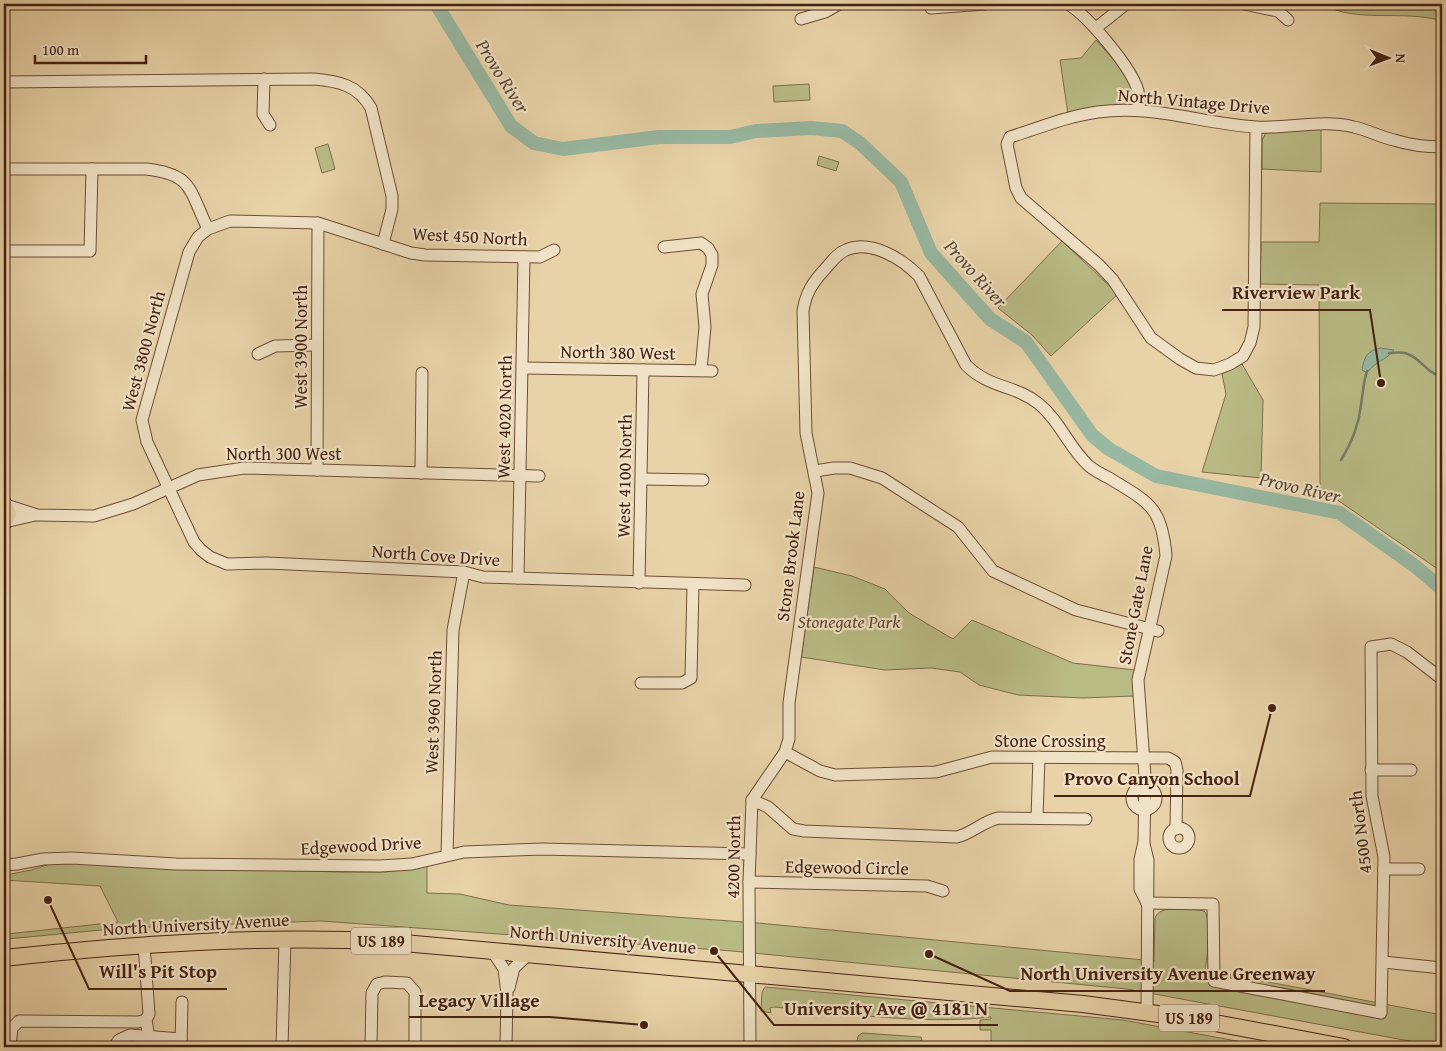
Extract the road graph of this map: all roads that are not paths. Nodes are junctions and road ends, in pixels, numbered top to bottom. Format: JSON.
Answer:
{"nodes":[{"id":1,"x":839,"y":4,"type":"edge"},
{"id":2,"x":985,"y":4,"type":"edge"},
{"id":3,"x":1068,"y":4,"type":"edge"},
{"id":4,"x":1126,"y":4,"type":"edge"},
{"id":5,"x":1244,"y":4,"type":"edge"},
{"id":6,"x":931,"y":8,"type":"dead end"},
{"id":7,"x":801,"y":19,"type":"dead end"},
{"id":8,"x":1288,"y":20,"type":"dead end"},
{"id":9,"x":1096,"y":28,"type":"junction"},
{"id":10,"x":264,"y":79,"type":"junction"},
{"id":11,"x":4,"y":82,"type":"edge"},
{"id":12,"x":1139,"y":110,"type":"junction"},
{"id":13,"x":270,"y":125,"type":"dead end"},
{"id":14,"x":1256,"y":127,"type":"junction"},
{"id":15,"x":1442,"y":148,"type":"edge"},
{"id":16,"x":4,"y":168,"type":"edge"},
{"id":17,"x":92,"y":169,"type":"junction"},
{"id":18,"x":318,"y":223,"type":"junction"},
{"id":19,"x":208,"y":229,"type":"junction"},
{"id":20,"x":383,"y":244,"type":"junction"},
{"id":21,"x":664,"y":247,"type":"dead end"},
{"id":22,"x":554,"y":250,"type":"dead end"},
{"id":23,"x":4,"y":251,"type":"edge"},
{"id":24,"x":836,"y":256,"type":"joint"},
{"id":25,"x":524,"y":257,"type":"junction"},
{"id":26,"x":317,"y":345,"type":"junction"},
{"id":27,"x":258,"y":354,"type":"dead end"},
{"id":28,"x":522,"y":368,"type":"junction"},
{"id":29,"x":643,"y":370,"type":"junction"},
{"id":30,"x":422,"y":373,"type":"dead end"},
{"id":31,"x":318,"y":470,"type":"junction"},
{"id":32,"x":815,"y":471,"type":"junction"},
{"id":33,"x":422,"y":473,"type":"junction"},
{"id":34,"x":520,"y":476,"type":"junction"},
{"id":35,"x":539,"y":476,"type":"dead end"},
{"id":36,"x":642,"y":478,"type":"junction"},
{"id":37,"x":703,"y":480,"type":"dead end"},
{"id":38,"x":168,"y":487,"type":"junction"},
{"id":39,"x":5,"y":503,"type":"edge"},
{"id":40,"x":37,"y":515,"type":"junction"},
{"id":41,"x":4,"y":524,"type":"edge"},
{"id":42,"x":464,"y":572,"type":"junction"},
{"id":43,"x":518,"y":578,"type":"junction"},
{"id":44,"x":639,"y":583,"type":"junction"},
{"id":45,"x":693,"y":584,"type":"junction"},
{"id":46,"x":745,"y":585,"type":"dead end"},
{"id":47,"x":1153,"y":631,"type":"junction"},
{"id":48,"x":1442,"y":679,"type":"edge"},
{"id":49,"x":641,"y":683,"type":"dead end"},
{"id":50,"x":785,"y":752,"type":"junction"},
{"id":51,"x":1039,"y":757,"type":"junction"},
{"id":52,"x":1142,"y":757,"type":"junction"},
{"id":53,"x":1371,"y":770,"type":"junction"},
{"id":54,"x":1411,"y":770,"type":"dead end"},
{"id":55,"x":1141,"y":788,"type":"junction"},
{"id":56,"x":752,"y":800,"type":"junction"},
{"id":57,"x":1144,"y":809,"type":"junction"},
{"id":58,"x":1037,"y":818,"type":"junction"},
{"id":59,"x":1086,"y":818,"type":"dead end"},
{"id":60,"x":1176,"y":829,"type":"dead end"},
{"id":61,"x":447,"y":854,"type":"junction"},
{"id":62,"x":750,"y":854,"type":"junction"},
{"id":63,"x":4,"y":864,"type":"edge"},
{"id":64,"x":1384,"y":869,"type":"junction"},
{"id":65,"x":1419,"y":869,"type":"dead end"},
{"id":66,"x":749,"y":882,"type":"junction"},
{"id":67,"x":943,"y":891,"type":"dead end"},
{"id":68,"x":1148,"y":903,"type":"junction"},
{"id":69,"x":285,"y":939,"type":"junction"},
{"id":70,"x":144,"y":945,"type":"junction"},
{"id":71,"x":491,"y":949,"type":"junction"},
{"id":72,"x":530,"y":953,"type":"junction"},
{"id":73,"x":4,"y":958,"type":"edge"},
{"id":74,"x":1383,"y":962,"type":"junction"},
{"id":75,"x":1442,"y":968,"type":"edge"},
{"id":76,"x":749,"y":973,"type":"junction"},
{"id":77,"x":507,"y":994,"type":"junction"},
{"id":78,"x":182,"y":1002,"type":"dead end"},
{"id":79,"x":1147,"y":1012,"type":"junction"},
{"id":80,"x":146,"y":1020,"type":"junction"},
{"id":81,"x":149,"y":1038,"type":"junction"},
{"id":82,"x":181,"y":1043,"type":"edge"},
{"id":83,"x":10,"y":1047,"type":"edge"},
{"id":84,"x":114,"y":1047,"type":"edge"},
{"id":85,"x":282,"y":1047,"type":"edge"},
{"id":86,"x":371,"y":1047,"type":"edge"},
{"id":87,"x":415,"y":1047,"type":"edge"},
{"id":88,"x":506,"y":1047,"type":"edge"},
{"id":89,"x":750,"y":1047,"type":"edge"},
{"id":90,"x":1344,"y":1047,"type":"edge"}],
"edges":[{"from":1,"to":7,"type":"street"},
{"from":2,"to":6,"type":"street"},
{"from":3,"to":9,"type":"street"},
{"from":4,"to":9,"type":"street"},
{"from":5,"to":8,"type":"street"},
{"from":9,"to":12,"type":"street"},
{"from":10,"to":11,"type":"street"},
{"from":10,"to":13,"type":"street"},
{"from":10,"to":20,"type":"street"},
{"from":12,"to":14,"type":"street","name":"North Vintage Drive"},
{"from":12,"to":14,"type":"street","name":"North Vintage Drive"},
{"from":14,"to":15,"type":"street","name":"North Vintage Drive"},
{"from":16,"to":17,"type":"street"},
{"from":17,"to":19,"type":"street"},
{"from":17,"to":23,"type":"street"},
{"from":18,"to":19,"type":"street","name":"West 450 North"},
{"from":18,"to":20,"type":"street","name":"West 450 North"},
{"from":18,"to":26,"type":"street","name":"West 3900 North"},
{"from":19,"to":38,"type":"street","name":"West 3800 North"},
{"from":20,"to":25,"type":"street","name":"West 450 North"},
{"from":21,"to":29,"type":"street","name":"North 380 West"},
{"from":22,"to":25,"type":"street","name":"West 450 North"},
{"from":24,"to":32,"type":"street","name":"Stone Brook Lane"},
{"from":24,"to":47,"type":"street","name":"Stone Gate Lane"},
{"from":25,"to":28,"type":"street","name":"West 4020 North"},
{"from":26,"to":27,"type":"street"},
{"from":26,"to":31,"type":"street","name":"West 3900 North"},
{"from":28,"to":29,"type":"street","name":"North 380 West"},
{"from":28,"to":34,"type":"street","name":"West 4020 North"},
{"from":29,"to":36,"type":"street","name":"West 4100 North"},
{"from":30,"to":33,"type":"street"},
{"from":31,"to":33,"type":"street","name":"North 300 West"},
{"from":31,"to":38,"type":"street","name":"North 300 West"},
{"from":32,"to":47,"type":"street"},
{"from":32,"to":50,"type":"street","name":"Stone Brook Lane"},
{"from":33,"to":34,"type":"street","name":"North 300 West"},
{"from":34,"to":35,"type":"street","name":"North 300 West"},
{"from":34,"to":43,"type":"street","name":"West 4020 North"},
{"from":36,"to":37,"type":"street"},
{"from":36,"to":44,"type":"street","name":"West 4100 North"},
{"from":38,"to":40,"type":"street","name":"North 300 West"},
{"from":38,"to":42,"type":"street","name":"North Cove Drive"},
{"from":39,"to":40,"type":"street","name":"North 300 West"},
{"from":39,"to":41,"type":"main road"},
{"from":40,"to":41,"type":"street","name":"North 300 West"},
{"from":42,"to":43,"type":"street","name":"North Cove Drive"},
{"from":42,"to":61,"type":"street","name":"West 3960 North"},
{"from":43,"to":44,"type":"street","name":"North Cove Drive"},
{"from":44,"to":45,"type":"street","name":"North Cove Drive"},
{"from":45,"to":46,"type":"street","name":"North Cove Drive"},
{"from":45,"to":49,"type":"street"},
{"from":47,"to":52,"type":"street","name":"Stone Gate Lane"},
{"from":48,"to":53,"type":"street","name":"4500 North"},
{"from":50,"to":51,"type":"street","name":"Stone Crossing"},
{"from":50,"to":56,"type":"street","name":"4200 North"},
{"from":51,"to":52,"type":"street","name":"Stone Crossing"},
{"from":51,"to":58,"type":"street"},
{"from":52,"to":55,"type":"street","name":"Stone Gate Lane"},
{"from":52,"to":60,"type":"street","name":"Stone Crossing"},
{"from":53,"to":54,"type":"street"},
{"from":53,"to":64,"type":"street","name":"4500 North"},
{"from":55,"to":57,"type":"street","name":"Stone Gate Lane"},
{"from":55,"to":57,"type":"street"},
{"from":56,"to":58,"type":"street"},
{"from":56,"to":62,"type":"street","name":"4200 North"},
{"from":57,"to":68,"type":"street"},
{"from":58,"to":59,"type":"street"},
{"from":61,"to":62,"type":"street","name":"Edgewood Drive"},
{"from":61,"to":63,"type":"street","name":"Edgewood Drive"},
{"from":62,"to":66,"type":"street","name":"4200 North"},
{"from":64,"to":65,"type":"street"},
{"from":64,"to":74,"type":"street","name":"4500 North"},
{"from":66,"to":67,"type":"street","name":"Edgewood Circle"},
{"from":66,"to":76,"type":"street","name":"4200 North"},
{"from":68,"to":74,"type":"street","name":"4500 North"},
{"from":68,"to":79,"type":"street"},
{"from":69,"to":70,"type":"highway","name":"North University Avenue","number":"US 189"},
{"from":69,"to":71,"type":"highway","name":"North University Avenue","number":"US 189"},
{"from":69,"to":85,"type":"street"},
{"from":70,"to":73,"type":"highway","name":"North University Avenue","number":"US 189"},
{"from":70,"to":80,"type":"street"},
{"from":71,"to":72,"type":"highway","name":"North University Avenue","number":"US 189"},
{"from":71,"to":77,"type":"street"},
{"from":72,"to":76,"type":"highway","name":"North University Avenue","number":"US 189"},
{"from":72,"to":77,"type":"street"},
{"from":74,"to":75,"type":"street"},
{"from":76,"to":79,"type":"highway","name":"North University Avenue","number":"US 189"},
{"from":76,"to":89,"type":"street","name":"4200 North"},
{"from":77,"to":88,"type":"street"},
{"from":78,"to":82,"type":"street"},
{"from":79,"to":90,"type":"highway","name":"North University Avenue","number":"US 189"},
{"from":80,"to":81,"type":"street"},
{"from":80,"to":83,"type":"street"},
{"from":81,"to":82,"type":"street"},
{"from":81,"to":84,"type":"street"},
{"from":86,"to":87,"type":"street"}]}
